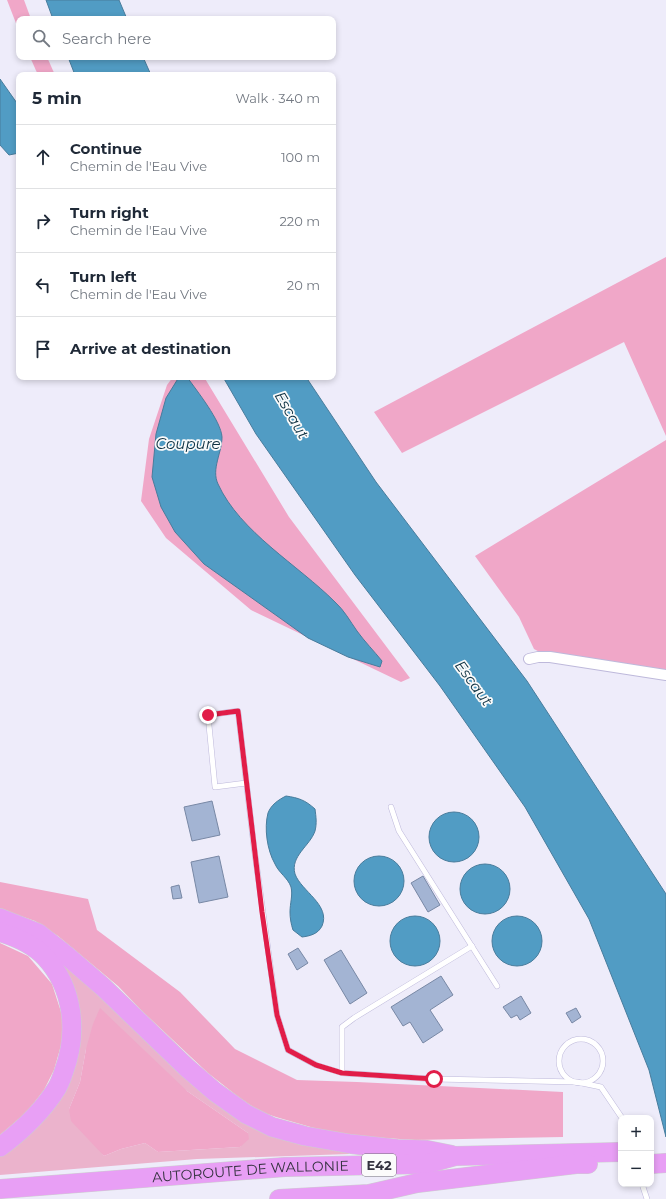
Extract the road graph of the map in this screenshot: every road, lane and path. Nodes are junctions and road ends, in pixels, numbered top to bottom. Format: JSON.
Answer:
{"nodes":[{"id":1,"x":529,"y":659,"type":"dead end"},
{"id":2,"x":666,"y":675,"type":"edge"},
{"id":3,"x":246,"y":783,"type":"junction"},
{"id":4,"x":391,"y":807,"type":"dead end"},
{"id":5,"x":0,"y":918,"type":"edge"},
{"id":6,"x":0,"y":932,"type":"edge"},
{"id":7,"x":472,"y":946,"type":"junction"},
{"id":8,"x":497,"y":986,"type":"dead end"},
{"id":9,"x":342,"y":1073,"type":"junction"},
{"id":10,"x":577,"y":1082,"type":"junction"},
{"id":11,"x":620,"y":1115,"type":"edge"},
{"id":12,"x":0,"y":1147,"type":"edge"},
{"id":13,"x":618,"y":1152,"type":"edge"},
{"id":14,"x":654,"y":1152,"type":"edge"},
{"id":15,"x":666,"y":1152,"type":"edge"},
{"id":16,"x":455,"y":1156,"type":"junction"},
{"id":17,"x":576,"y":1158,"type":"junction"},
{"id":18,"x":666,"y":1163,"type":"edge"},
{"id":19,"x":618,"y":1164,"type":"edge"},
{"id":20,"x":654,"y":1164,"type":"edge"},
{"id":21,"x":643,"y":1187,"type":"edge"},
{"id":22,"x":0,"y":1189,"type":"edge"},
{"id":23,"x":279,"y":1199,"type":"edge"},
{"id":24,"x":647,"y":1199,"type":"edge"}],
"edges":[{"from":1,"to":2,"type":"street"},
{"from":3,"to":3,"type":"lane"},
{"from":3,"to":9,"type":"lane"},
{"from":4,"to":7,"type":"lane"},
{"from":5,"to":16,"type":"highway"},
{"from":6,"to":12,"type":"highway"},
{"from":7,"to":8,"type":"lane"},
{"from":7,"to":9,"type":"lane"},
{"from":9,"to":10,"type":"lane"},
{"from":10,"to":10,"type":"lane"},
{"from":10,"to":11,"type":"lane"},
{"from":13,"to":17,"type":"highway","name":"AUTOROUTE DE WALLONIE","number":"E42"},
{"from":14,"to":15,"type":"highway"},
{"from":16,"to":17,"type":"highway","name":"AUTOROUTE DE WALLONIE","number":"E42"},
{"from":16,"to":22,"type":"highway","name":"AUTOROUTE DE WALLONIE","number":"E42"},
{"from":17,"to":19,"type":"highway","name":"AUTOROUTE DE WALLONIE","number":"E42"},
{"from":17,"to":23,"type":"highway","name":"AUTOROUTE DE WALLONIE","number":"E42"},
{"from":18,"to":20,"type":"highway"},
{"from":21,"to":24,"type":"lane"}]}
